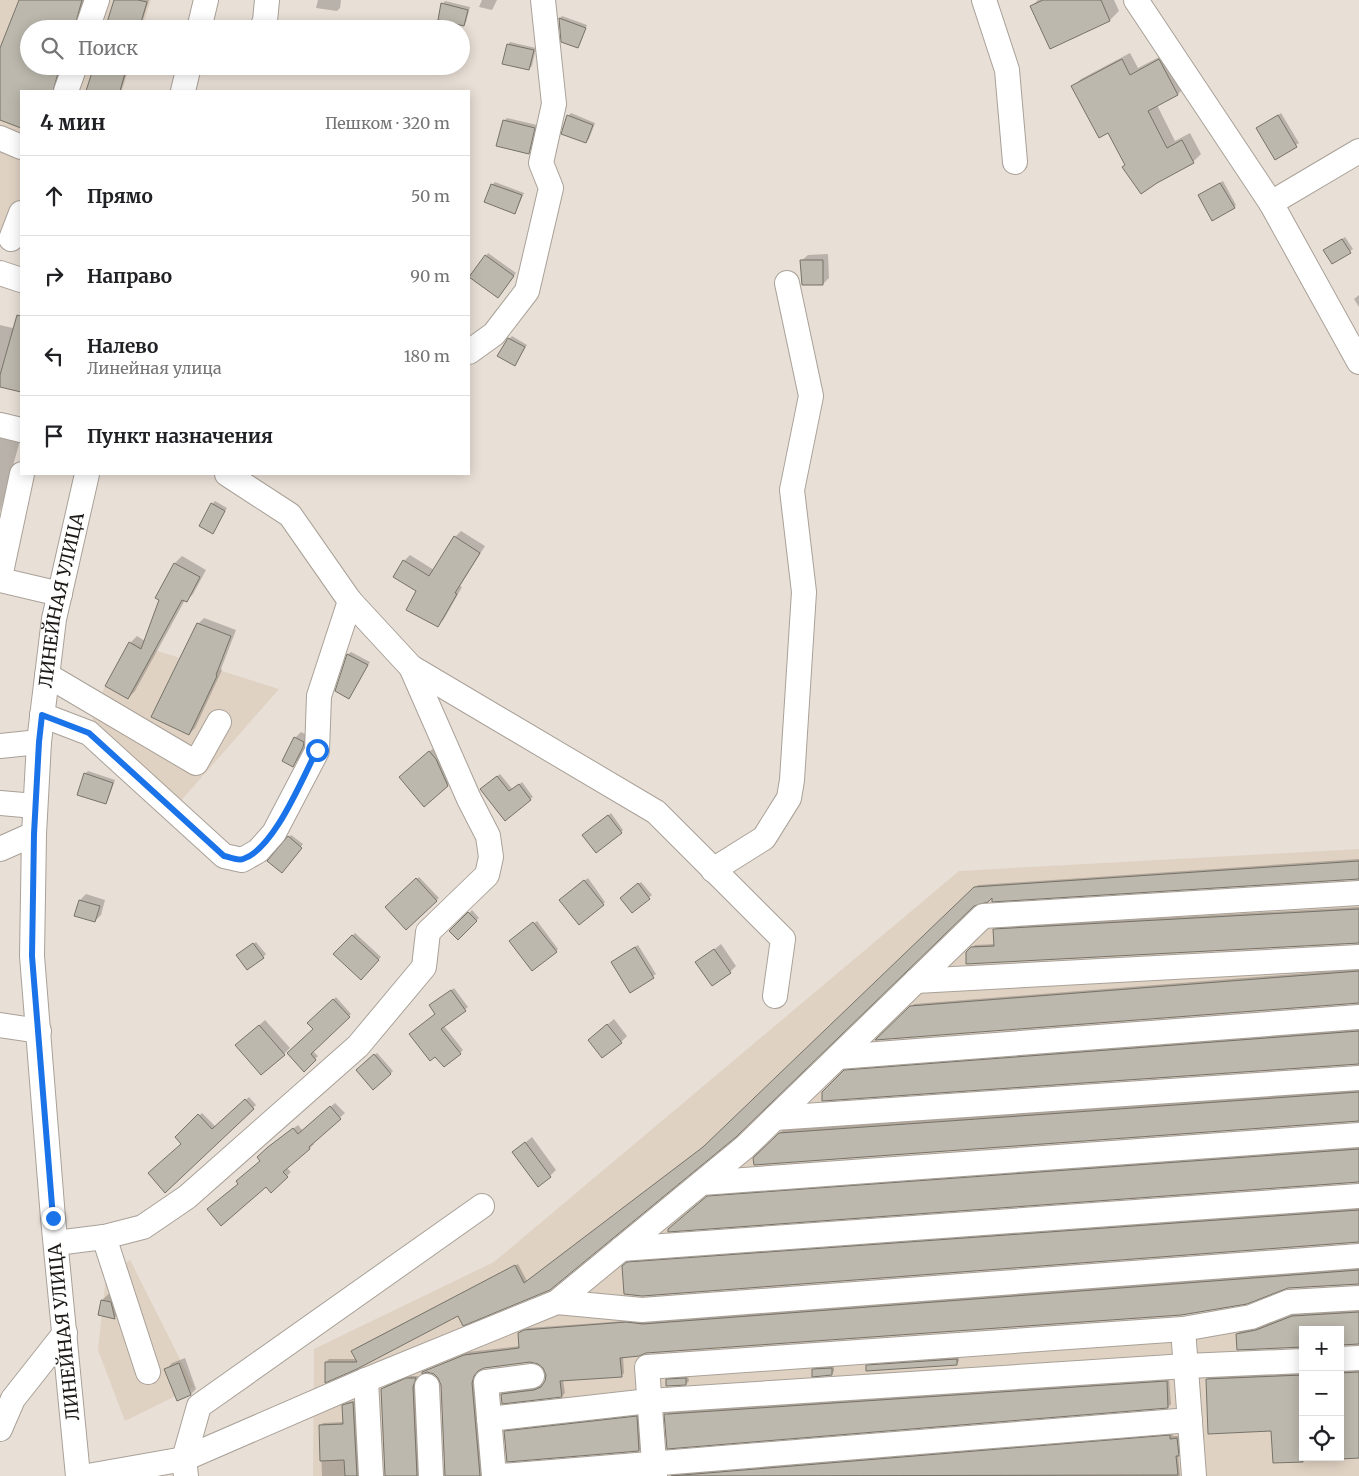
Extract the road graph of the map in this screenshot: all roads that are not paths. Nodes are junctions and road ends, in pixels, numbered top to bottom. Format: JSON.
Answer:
{"nodes":[{"id":1,"x":97,"y":0,"type":"edge"},
{"id":2,"x":206,"y":0,"type":"edge"},
{"id":3,"x":267,"y":0,"type":"edge"},
{"id":4,"x":543,"y":0,"type":"edge"},
{"id":5,"x":986,"y":0,"type":"edge"},
{"id":6,"x":1136,"y":0,"type":"edge"},
{"id":7,"x":90,"y":20,"type":"edge"},
{"id":8,"x":201,"y":20,"type":"edge"},
{"id":9,"x":265,"y":20,"type":"edge"},
{"id":10,"x":71,"y":75,"type":"edge"},
{"id":11,"x":187,"y":75,"type":"edge"},
{"id":12,"x":66,"y":90,"type":"edge"},
{"id":13,"x":183,"y":90,"type":"edge"},
{"id":14,"x":0,"y":138,"type":"edge"},
{"id":15,"x":20,"y":147,"type":"edge"},
{"id":16,"x":1359,"y":151,"type":"edge"},
{"id":17,"x":1015,"y":162,"type":"dead end"},
{"id":18,"x":1271,"y":203,"type":"junction"},
{"id":19,"x":20,"y":216,"type":"edge"},
{"id":20,"x":11,"y":239,"type":"dead end"},
{"id":21,"x":0,"y":273,"type":"edge"},
{"id":22,"x":20,"y":280,"type":"edge"},
{"id":23,"x":787,"y":282,"type":"dead end"},
{"id":24,"x":470,"y":351,"type":"edge"},
{"id":25,"x":1359,"y":362,"type":"edge"},
{"id":26,"x":0,"y":425,"type":"edge"},
{"id":27,"x":20,"y":430,"type":"edge"},
{"id":28,"x":22,"y":475,"type":"edge"},
{"id":29,"x":87,"y":475,"type":"edge"},
{"id":30,"x":228,"y":475,"type":"edge"},
{"id":31,"x":0,"y":579,"type":"edge"},
{"id":32,"x":60,"y":594,"type":"junction"},
{"id":33,"x":350,"y":601,"type":"junction"},
{"id":34,"x":411,"y":667,"type":"junction"},
{"id":35,"x":47,"y":675,"type":"junction"},
{"id":36,"x":42,"y":715,"type":"junction"},
{"id":37,"x":219,"y":722,"type":"dead end"},
{"id":38,"x":39,"y":742,"type":"junction"},
{"id":39,"x":0,"y":746,"type":"edge"},
{"id":40,"x":0,"y":803,"type":"edge"},
{"id":41,"x":35,"y":806,"type":"junction"},
{"id":42,"x":34,"y":834,"type":"junction"},
{"id":43,"x":0,"y":849,"type":"edge"},
{"id":44,"x":713,"y":870,"type":"junction"},
{"id":45,"x":1359,"y":893,"type":"edge"},
{"id":46,"x":1359,"y":957,"type":"edge"},
{"id":47,"x":916,"y":981,"type":"junction"},
{"id":48,"x":775,"y":996,"type":"dead end"},
{"id":49,"x":1359,"y":1017,"type":"edge"},
{"id":50,"x":0,"y":1025,"type":"edge"},
{"id":51,"x":38,"y":1031,"type":"junction"},
{"id":52,"x":838,"y":1057,"type":"junction"},
{"id":53,"x":1359,"y":1078,"type":"edge"},
{"id":54,"x":775,"y":1118,"type":"junction"},
{"id":55,"x":1359,"y":1135,"type":"edge"},
{"id":56,"x":702,"y":1183,"type":"junction"},
{"id":57,"x":1359,"y":1196,"type":"edge"},
{"id":58,"x":482,"y":1206,"type":"dead end"},
{"id":59,"x":104,"y":1237,"type":"junction"},
{"id":60,"x":56,"y":1242,"type":"junction"},
{"id":61,"x":621,"y":1249,"type":"junction"},
{"id":62,"x":1359,"y":1256,"type":"edge"},
{"id":63,"x":1359,"y":1298,"type":"edge"},
{"id":64,"x":557,"y":1302,"type":"junction"},
{"id":65,"x":1183,"y":1329,"type":"junction"},
{"id":66,"x":65,"y":1333,"type":"junction"},
{"id":67,"x":1359,"y":1358,"type":"edge"},
{"id":68,"x":1344,"y":1359,"type":"edge"},
{"id":69,"x":1299,"y":1361,"type":"edge"},
{"id":70,"x":1186,"y":1366,"type":"junction"},
{"id":71,"x":148,"y":1372,"type":"dead end"},
{"id":72,"x":532,"y":1376,"type":"dead end"},
{"id":73,"x":366,"y":1380,"type":"junction"},
{"id":74,"x":427,"y":1386,"type":"dead end"},
{"id":75,"x":649,"y":1401,"type":"junction"},
{"id":76,"x":489,"y":1419,"type":"junction"},
{"id":77,"x":1190,"y":1420,"type":"junction"},
{"id":78,"x":0,"y":1429,"type":"edge"},
{"id":79,"x":185,"y":1467,"type":"edge"},
{"id":80,"x":654,"y":1470,"type":"edge"},
{"id":81,"x":78,"y":1476,"type":"edge"},
{"id":82,"x":88,"y":1476,"type":"edge"},
{"id":83,"x":371,"y":1476,"type":"edge"},
{"id":84,"x":431,"y":1476,"type":"edge"},
{"id":85,"x":494,"y":1476,"type":"edge"},
{"id":86,"x":501,"y":1476,"type":"edge"},
{"id":87,"x":1194,"y":1476,"type":"edge"}],
"edges":[{"from":1,"to":7,"type":"street"},
{"from":2,"to":8,"type":"street"},
{"from":3,"to":9,"type":"street"},
{"from":4,"to":24,"type":"street"},
{"from":5,"to":17,"type":"street"},
{"from":6,"to":18,"type":"street"},
{"from":10,"to":12,"type":"street"},
{"from":11,"to":13,"type":"street"},
{"from":14,"to":15,"type":"street"},
{"from":16,"to":18,"type":"street"},
{"from":18,"to":25,"type":"street"},
{"from":19,"to":20,"type":"street"},
{"from":21,"to":22,"type":"street"},
{"from":23,"to":44,"type":"street"},
{"from":26,"to":27,"type":"street"},
{"from":28,"to":31,"type":"street"},
{"from":29,"to":32,"type":"street","name":"ЛИНЕЙНАЯ УЛИЦА"},
{"from":30,"to":33,"type":"street"},
{"from":31,"to":32,"type":"street"},
{"from":32,"to":35,"type":"street","name":"ЛИНЕЙНАЯ УЛИЦА"},
{"from":33,"to":34,"type":"street"},
{"from":33,"to":36,"type":"street"},
{"from":34,"to":44,"type":"street"},
{"from":34,"to":59,"type":"street"},
{"from":35,"to":36,"type":"street","name":"ЛИНЕЙНАЯ УЛИЦА"},
{"from":35,"to":37,"type":"street"},
{"from":36,"to":38,"type":"street","name":"ЛИНЕЙНАЯ УЛИЦА"},
{"from":38,"to":39,"type":"street"},
{"from":38,"to":41,"type":"street","name":"ЛИНЕЙНАЯ УЛИЦА"},
{"from":40,"to":41,"type":"street"},
{"from":41,"to":42,"type":"street","name":"ЛИНЕЙНАЯ УЛИЦА"},
{"from":42,"to":43,"type":"street"},
{"from":42,"to":51,"type":"street","name":"ЛИНЕЙНАЯ УЛИЦА"},
{"from":44,"to":48,"type":"street"},
{"from":45,"to":47,"type":"street"},
{"from":46,"to":47,"type":"street"},
{"from":47,"to":52,"type":"street"},
{"from":49,"to":52,"type":"street"},
{"from":50,"to":51,"type":"street"},
{"from":51,"to":60,"type":"street","name":"ЛИНЕЙНАЯ УЛИЦА"},
{"from":52,"to":54,"type":"street"},
{"from":53,"to":54,"type":"street"},
{"from":54,"to":56,"type":"street"},
{"from":55,"to":56,"type":"street"},
{"from":56,"to":61,"type":"street"},
{"from":57,"to":61,"type":"street"},
{"from":58,"to":79,"type":"street"},
{"from":59,"to":60,"type":"street"},
{"from":59,"to":71,"type":"street"},
{"from":60,"to":66,"type":"street","name":"ЛИНЕЙНАЯ УЛИЦА"},
{"from":61,"to":64,"type":"street"},
{"from":62,"to":64,"type":"street"},
{"from":63,"to":65,"type":"street"},
{"from":64,"to":73,"type":"street"},
{"from":65,"to":70,"type":"street"},
{"from":65,"to":75,"type":"street"},
{"from":66,"to":78,"type":"street"},
{"from":66,"to":81,"type":"street","name":"ЛИНЕЙНАЯ УЛИЦА"},
{"from":67,"to":68,"type":"street"},
{"from":69,"to":70,"type":"street"},
{"from":70,"to":75,"type":"street"},
{"from":70,"to":77,"type":"street"},
{"from":72,"to":76,"type":"street"},
{"from":73,"to":79,"type":"street"},
{"from":73,"to":83,"type":"street"},
{"from":74,"to":84,"type":"street"},
{"from":75,"to":76,"type":"street"},
{"from":75,"to":80,"type":"street"},
{"from":76,"to":85,"type":"street"},
{"from":77,"to":80,"type":"street"},
{"from":77,"to":87,"type":"street"},
{"from":79,"to":82,"type":"street"},
{"from":80,"to":86,"type":"street"}]}
